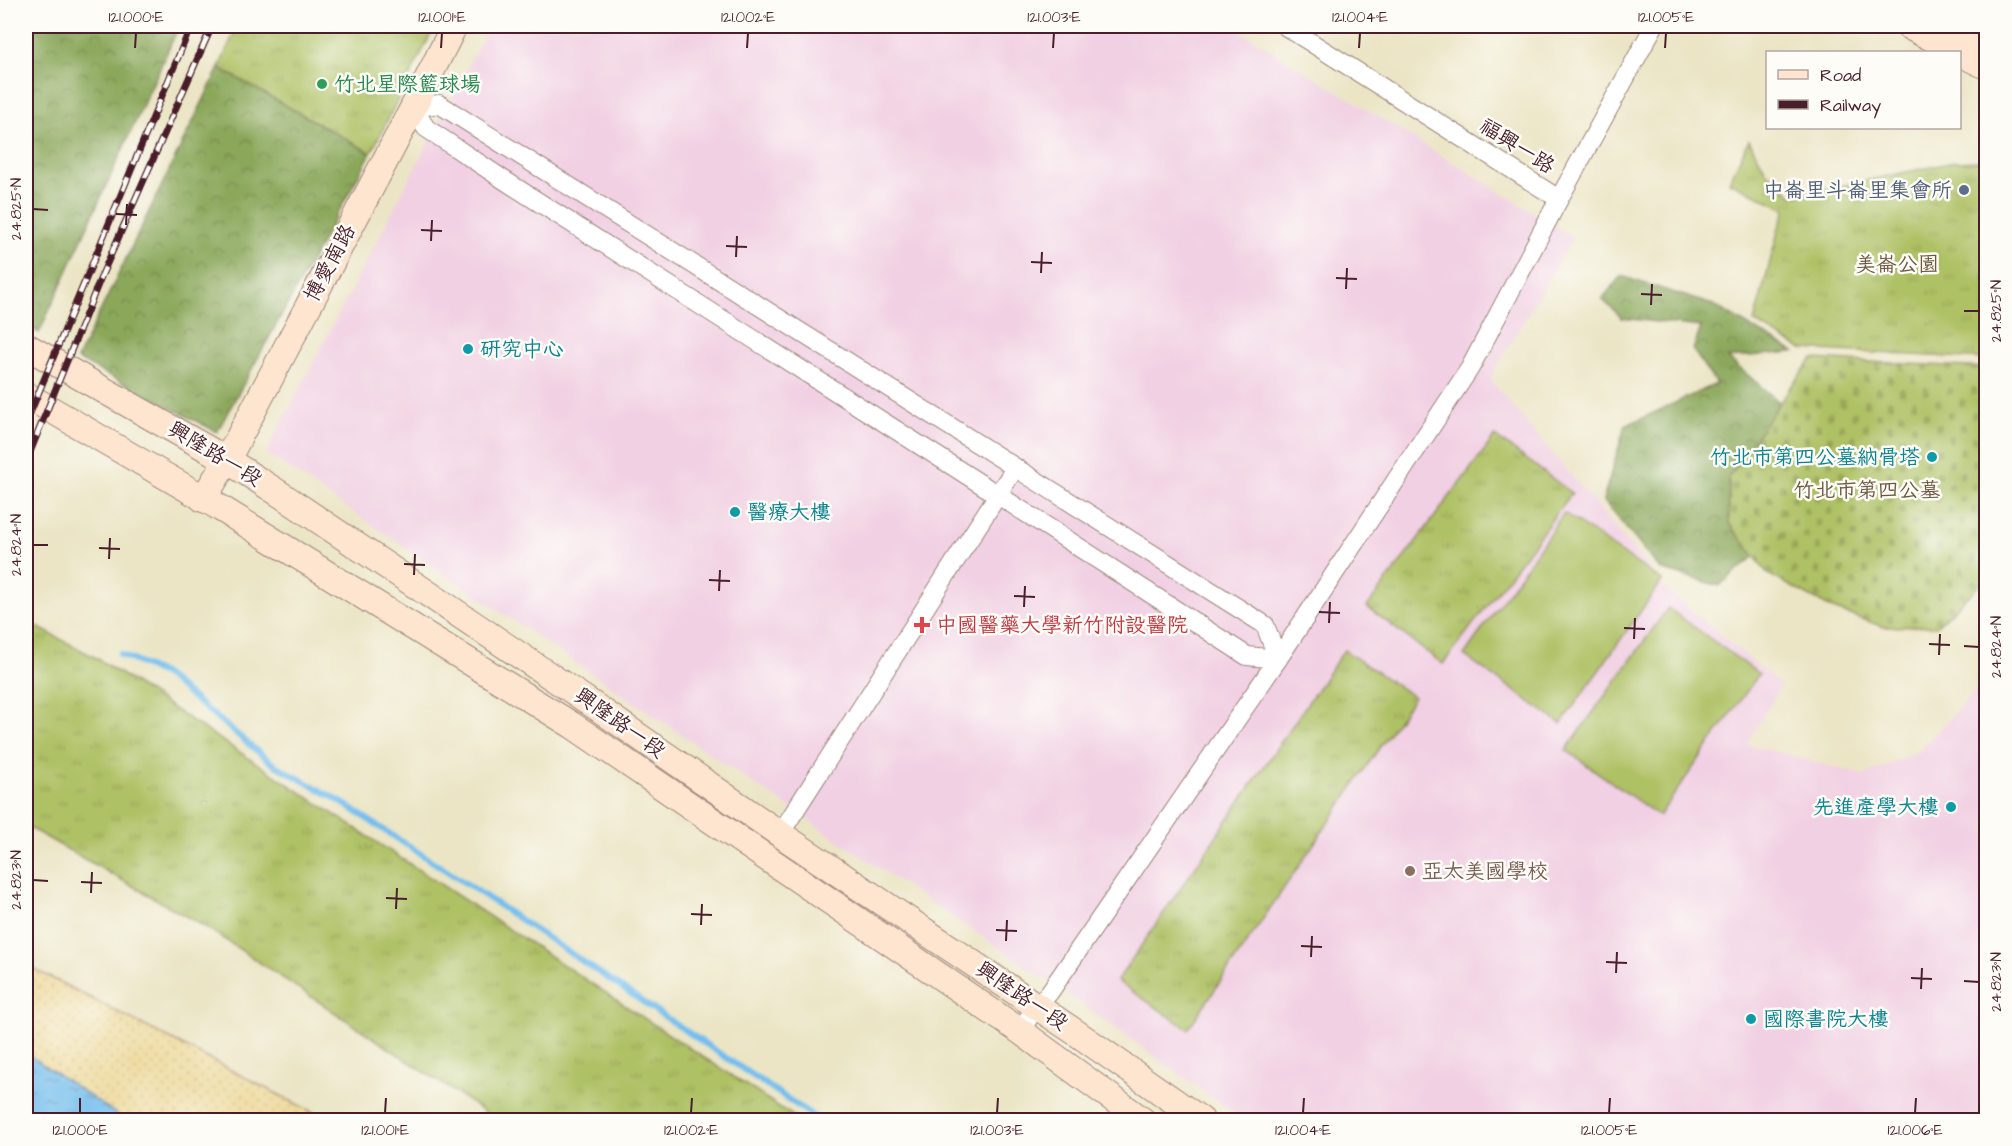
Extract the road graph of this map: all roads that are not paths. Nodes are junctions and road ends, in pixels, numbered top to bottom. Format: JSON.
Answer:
{"nodes":[{"id":1,"x":454,"y":26,"type":"edge"},
{"id":2,"x":1285,"y":26,"type":"edge"},
{"id":3,"x":1654,"y":26,"type":"edge"},
{"id":4,"x":1908,"y":26,"type":"edge"},
{"id":5,"x":1954,"y":26,"type":"edge"},
{"id":6,"x":1986,"y":42,"type":"edge"},
{"id":7,"x":1955,"y":51,"type":"edge"},
{"id":8,"x":1961,"y":54,"type":"edge"},
{"id":9,"x":1986,"y":66,"type":"edge"},
{"id":10,"x":413,"y":108,"type":"junction"},
{"id":11,"x":1559,"y":199,"type":"junction"},
{"id":12,"x":26,"y":346,"type":"edge"},
{"id":13,"x":26,"y":395,"type":"edge"},
{"id":14,"x":227,"y":460,"type":"junction"},
{"id":15,"x":1015,"y":468,"type":"junction"},
{"id":16,"x":998,"y":495,"type":"junction"},
{"id":17,"x":203,"y":499,"type":"junction"},
{"id":18,"x":1278,"y":659,"type":"junction"},
{"id":19,"x":780,"y":834,"type":"junction"},
{"id":20,"x":1036,"y":1007,"type":"junction"},
{"id":21,"x":1020,"y":1031,"type":"junction"},
{"id":22,"x":1142,"y":1120,"type":"edge"},
{"id":23,"x":1201,"y":1120,"type":"edge"}],
"edges":[{"from":1,"to":10,"type":"street","name":"博愛南路"},
{"from":2,"to":11,"type":"street","name":"福興一路"},
{"from":3,"to":11,"type":"street","name":"福興一路"},
{"from":4,"to":7,"type":"street"},
{"from":5,"to":6,"type":"street"},
{"from":8,"to":9,"type":"street"},
{"from":10,"to":14,"type":"street","name":"博愛南路"},
{"from":10,"to":15,"type":"street"},
{"from":10,"to":16,"type":"street"},
{"from":11,"to":18,"type":"street"},
{"from":12,"to":14,"type":"street","name":"興隆路一段"},
{"from":13,"to":17,"type":"street","name":"興隆路一段"},
{"from":14,"to":17,"type":"street","name":"博愛南路"},
{"from":14,"to":19,"type":"street","name":"興隆路一段"},
{"from":15,"to":16,"type":"street"},
{"from":15,"to":18,"type":"street"},
{"from":16,"to":18,"type":"street"},
{"from":16,"to":19,"type":"street"},
{"from":17,"to":21,"type":"street","name":"興隆路一段"},
{"from":18,"to":20,"type":"street"},
{"from":19,"to":20,"type":"street","name":"興隆路一段"},
{"from":20,"to":21,"type":"street"},
{"from":20,"to":23,"type":"street","name":"興隆路一段"},
{"from":21,"to":22,"type":"street","name":"興隆路一段"}]}
